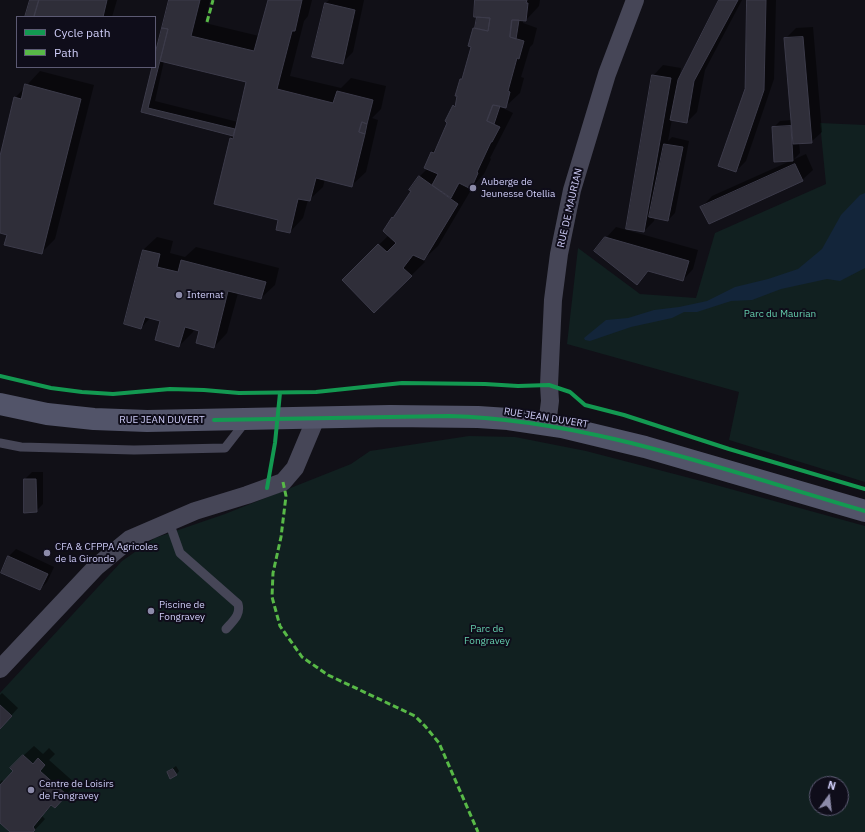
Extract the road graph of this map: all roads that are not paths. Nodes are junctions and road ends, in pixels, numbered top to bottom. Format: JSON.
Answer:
{"nodes":[{"id":1,"x":635,"y":0,"type":"edge"},
{"id":2,"x":0,"y":404,"type":"edge"},
{"id":3,"x":316,"y":418,"type":"junction"},
{"id":4,"x":248,"y":419,"type":"junction"},
{"id":5,"x":546,"y":424,"type":"junction"},
{"id":6,"x":0,"y":443,"type":"edge"},
{"id":7,"x":865,"y":511,"type":"edge"},
{"id":8,"x":170,"y":522,"type":"junction"},
{"id":9,"x":226,"y":629,"type":"dead end"},
{"id":10,"x":0,"y":669,"type":"edge"}],
"edges":[{"from":1,"to":5,"type":"street","name":"RUE DE MAURIAN"},
{"from":2,"to":4,"type":"street","name":"RUE JEAN DUVERT"},
{"from":3,"to":4,"type":"street","name":"RUE JEAN DUVERT"},
{"from":3,"to":5,"type":"street","name":"RUE JEAN DUVERT"},
{"from":3,"to":8,"type":"street"},
{"from":4,"to":6,"type":"lane"},
{"from":5,"to":7,"type":"street","name":"RUE JEAN DUVERT"},
{"from":8,"to":9,"type":"lane"},
{"from":8,"to":10,"type":"street"}]}
